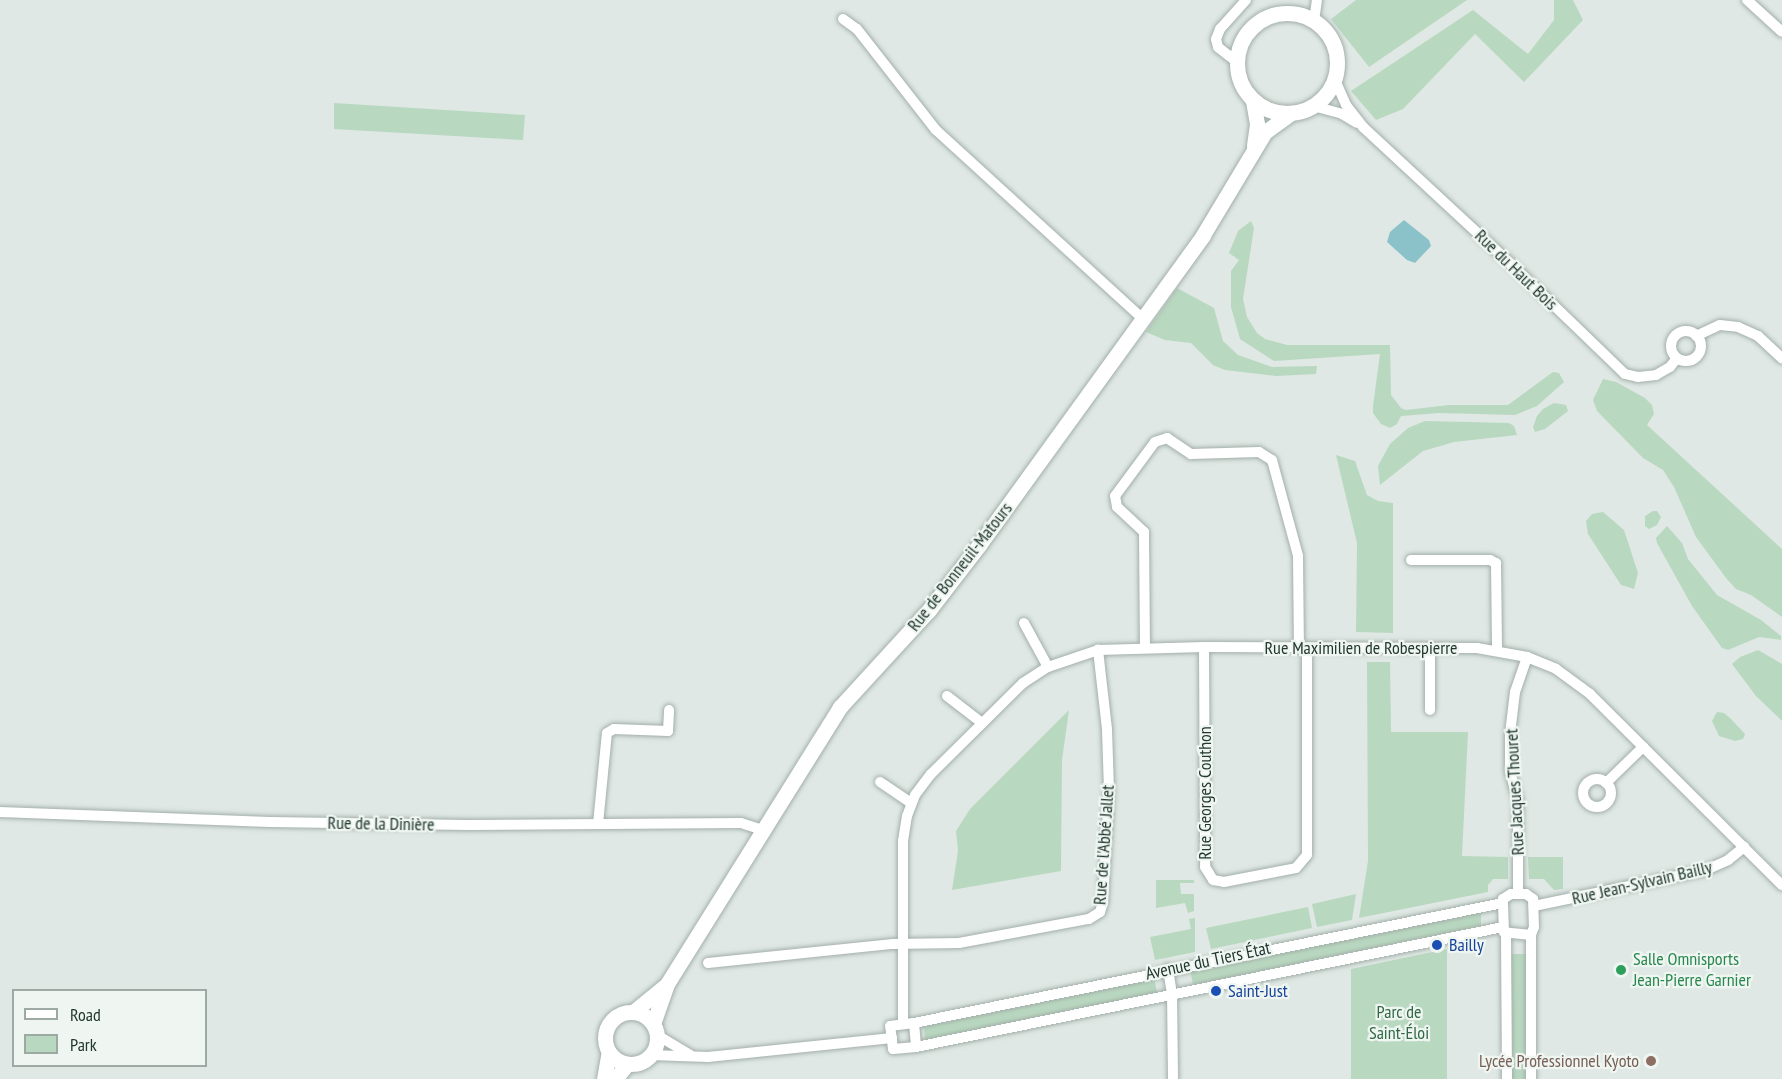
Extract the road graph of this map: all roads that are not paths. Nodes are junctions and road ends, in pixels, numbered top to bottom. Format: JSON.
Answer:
{"nodes":[{"id":1,"x":1246,"y":0,"type":"edge"},
{"id":2,"x":1274,"y":0,"type":"edge"},
{"id":3,"x":1290,"y":0,"type":"edge"},
{"id":4,"x":1317,"y":0,"type":"edge"},
{"id":5,"x":1747,"y":0,"type":"edge"},
{"id":6,"x":1300,"y":14,"type":"junction"},
{"id":7,"x":1267,"y":17,"type":"junction"},
{"id":8,"x":843,"y":19,"type":"dead end"},
{"id":9,"x":1314,"y":21,"type":"junction"},
{"id":10,"x":1782,"y":32,"type":"edge"},
{"id":11,"x":1237,"y":62,"type":"junction"},
{"id":12,"x":1335,"y":80,"type":"junction"},
{"id":13,"x":1252,"y":100,"type":"junction"},
{"id":14,"x":1313,"y":106,"type":"junction"},
{"id":15,"x":1288,"y":114,"type":"junction"},
{"id":16,"x":1363,"y":127,"type":"junction"},
{"id":17,"x":1254,"y":149,"type":"junction"},
{"id":18,"x":1143,"y":319,"type":"junction"},
{"id":19,"x":1696,"y":336,"type":"junction"},
{"id":20,"x":1677,"y":358,"type":"junction"},
{"id":21,"x":1782,"y":358,"type":"edge"},
{"id":22,"x":1411,"y":560,"type":"dead end"},
{"id":23,"x":1024,"y":623,"type":"dead end"},
{"id":24,"x":1204,"y":647,"type":"junction"},
{"id":25,"x":1145,"y":648,"type":"junction"},
{"id":26,"x":1303,"y":648,"type":"junction"},
{"id":27,"x":1430,"y":648,"type":"junction"},
{"id":28,"x":1098,"y":650,"type":"junction"},
{"id":29,"x":1497,"y":650,"type":"junction"},
{"id":30,"x":1527,"y":657,"type":"junction"},
{"id":31,"x":1048,"y":667,"type":"junction"},
{"id":32,"x":947,"y":696,"type":"dead end"},
{"id":33,"x":669,"y":710,"type":"dead end"},
{"id":34,"x":1430,"y":710,"type":"dead end"},
{"id":35,"x":982,"y":723,"type":"junction"},
{"id":36,"x":1643,"y":747,"type":"junction"},
{"id":37,"x":880,"y":782,"type":"dead end"},
{"id":38,"x":1606,"y":783,"type":"dead end"},
{"id":39,"x":911,"y":803,"type":"junction"},
{"id":40,"x":0,"y":812,"type":"edge"},
{"id":41,"x":598,"y":824,"type":"junction"},
{"id":42,"x":762,"y":830,"type":"junction"},
{"id":43,"x":1744,"y":847,"type":"junction"},
{"id":44,"x":1782,"y":885,"type":"edge"},
{"id":45,"x":1518,"y":894,"type":"junction"},
{"id":46,"x":1503,"y":903,"type":"junction"},
{"id":47,"x":1534,"y":906,"type":"junction"},
{"id":48,"x":1504,"y":931,"type":"junction"},
{"id":49,"x":1531,"y":934,"type":"junction"},
{"id":50,"x":903,"y":944,"type":"junction"},
{"id":51,"x":708,"y":963,"type":"dead end"},
{"id":52,"x":1168,"y":969,"type":"junction"},
{"id":53,"x":667,"y":984,"type":"junction"},
{"id":54,"x":1172,"y":993,"type":"junction"},
{"id":55,"x":633,"y":1012,"type":"junction"},
{"id":56,"x":908,"y":1024,"type":"junction"},
{"id":57,"x":655,"y":1029,"type":"junction"},
{"id":58,"x":892,"y":1038,"type":"junction"},
{"id":59,"x":916,"y":1047,"type":"junction"},
{"id":60,"x":609,"y":1052,"type":"junction"},
{"id":61,"x":651,"y":1055,"type":"junction"},
{"id":62,"x":693,"y":1057,"type":"junction"},
{"id":63,"x":627,"y":1064,"type":"junction"},
{"id":64,"x":604,"y":1079,"type":"edge"},
{"id":65,"x":615,"y":1079,"type":"edge"},
{"id":66,"x":1173,"y":1079,"type":"edge"},
{"id":67,"x":1507,"y":1079,"type":"edge"},
{"id":68,"x":1531,"y":1079,"type":"edge"}],
"edges":[{"from":1,"to":11,"type":"street"},
{"from":2,"to":7,"type":"main road"},
{"from":3,"to":6,"type":"main road"},
{"from":4,"to":9,"type":"street"},
{"from":5,"to":10,"type":"street"},
{"from":6,"to":7,"type":"main road"},
{"from":6,"to":9,"type":"main road"},
{"from":7,"to":11,"type":"main road"},
{"from":8,"to":18,"type":"street"},
{"from":9,"to":12,"type":"main road"},
{"from":11,"to":13,"type":"main road"},
{"from":12,"to":14,"type":"main road"},
{"from":12,"to":16,"type":"street","name":"Rue du Haut Bois"},
{"from":13,"to":15,"type":"main road"},
{"from":13,"to":17,"type":"main road","name":"Rue de Bonneuil-Matours"},
{"from":14,"to":15,"type":"main road"},
{"from":14,"to":16,"type":"street","name":"Rue du Haut Bois"},
{"from":15,"to":17,"type":"main road","name":"Rue de Bonneuil-Matours"},
{"from":16,"to":20,"type":"street","name":"Rue du Haut Bois"},
{"from":17,"to":18,"type":"main road","name":"Rue de Bonneuil-Matours"},
{"from":18,"to":42,"type":"main road","name":"Rue de Bonneuil-Matours"},
{"from":19,"to":20,"type":"street"},
{"from":19,"to":20,"type":"street"},
{"from":19,"to":21,"type":"street"},
{"from":22,"to":29,"type":"street"},
{"from":23,"to":31,"type":"street"},
{"from":24,"to":25,"type":"street","name":"Rue Maximilien de Robespierre"},
{"from":24,"to":26,"type":"street","name":"Rue Maximilien de Robespierre"},
{"from":24,"to":26,"type":"street","name":"Rue Georges Couthon"},
{"from":25,"to":26,"type":"street","name":"Rue Georges Couthon"},
{"from":25,"to":28,"type":"street","name":"Rue Maximilien de Robespierre"},
{"from":26,"to":27,"type":"street","name":"Rue Maximilien de Robespierre"},
{"from":27,"to":29,"type":"street","name":"Rue Maximilien de Robespierre"},
{"from":27,"to":34,"type":"street"},
{"from":28,"to":31,"type":"street","name":"Rue Maximilien de Robespierre"},
{"from":28,"to":50,"type":"street","name":"Rue de l'Abbé Jallet"},
{"from":29,"to":30,"type":"street","name":"Rue Maximilien de Robespierre"},
{"from":30,"to":36,"type":"street","name":"Rue Maximilien de Robespierre"},
{"from":30,"to":45,"type":"street","name":"Rue Jacques Thouret"},
{"from":31,"to":35,"type":"street","name":"Rue Maximilien de Robespierre"},
{"from":32,"to":35,"type":"street"},
{"from":33,"to":41,"type":"street"},
{"from":35,"to":39,"type":"street","name":"Rue Maximilien de Robespierre"},
{"from":36,"to":38,"type":"street"},
{"from":36,"to":43,"type":"street","name":"Rue Maximilien de Robespierre"},
{"from":37,"to":39,"type":"street"},
{"from":39,"to":50,"type":"street","name":"Rue Maximilien de Robespierre"},
{"from":40,"to":41,"type":"street","name":"Rue de la Dinière"},
{"from":41,"to":42,"type":"street","name":"Rue de la Dinière"},
{"from":42,"to":53,"type":"main road","name":"Rue de Bonneuil-Matours"},
{"from":43,"to":44,"type":"street","name":"Rue Maximilien de Robespierre"},
{"from":43,"to":47,"type":"street","name":"Rue Jean-Sylvain Bailly"},
{"from":45,"to":46,"type":"street"},
{"from":45,"to":47,"type":"street"},
{"from":46,"to":48,"type":"street"},
{"from":46,"to":52,"type":"street","name":"Avenue du Tiers État"},
{"from":47,"to":49,"type":"street"},
{"from":48,"to":49,"type":"street"},
{"from":48,"to":54,"type":"street","name":"Avenue du Tiers État"},
{"from":48,"to":67,"type":"street"},
{"from":49,"to":68,"type":"street"},
{"from":50,"to":51,"type":"street"},
{"from":50,"to":56,"type":"street","name":"Rue Maximilien de Robespierre"},
{"from":52,"to":54,"type":"street"},
{"from":52,"to":56,"type":"street","name":"Avenue du Tiers État"},
{"from":53,"to":55,"type":"main road","name":"Rue de Bonneuil-Matours"},
{"from":53,"to":57,"type":"main road","name":"Rue de Bonneuil-Matours"},
{"from":54,"to":59,"type":"street","name":"Avenue du Tiers État"},
{"from":54,"to":66,"type":"street"},
{"from":55,"to":57,"type":"main road"},
{"from":55,"to":60,"type":"main road"},
{"from":56,"to":58,"type":"street"},
{"from":56,"to":59,"type":"street","name":"Rue Maximilien de Robespierre"},
{"from":57,"to":61,"type":"main road"},
{"from":57,"to":62,"type":"street"},
{"from":58,"to":59,"type":"street"},
{"from":58,"to":62,"type":"street"},
{"from":60,"to":63,"type":"main road"},
{"from":60,"to":64,"type":"main road"},
{"from":61,"to":62,"type":"street"},
{"from":61,"to":63,"type":"main road"},
{"from":63,"to":65,"type":"main road"}]}
